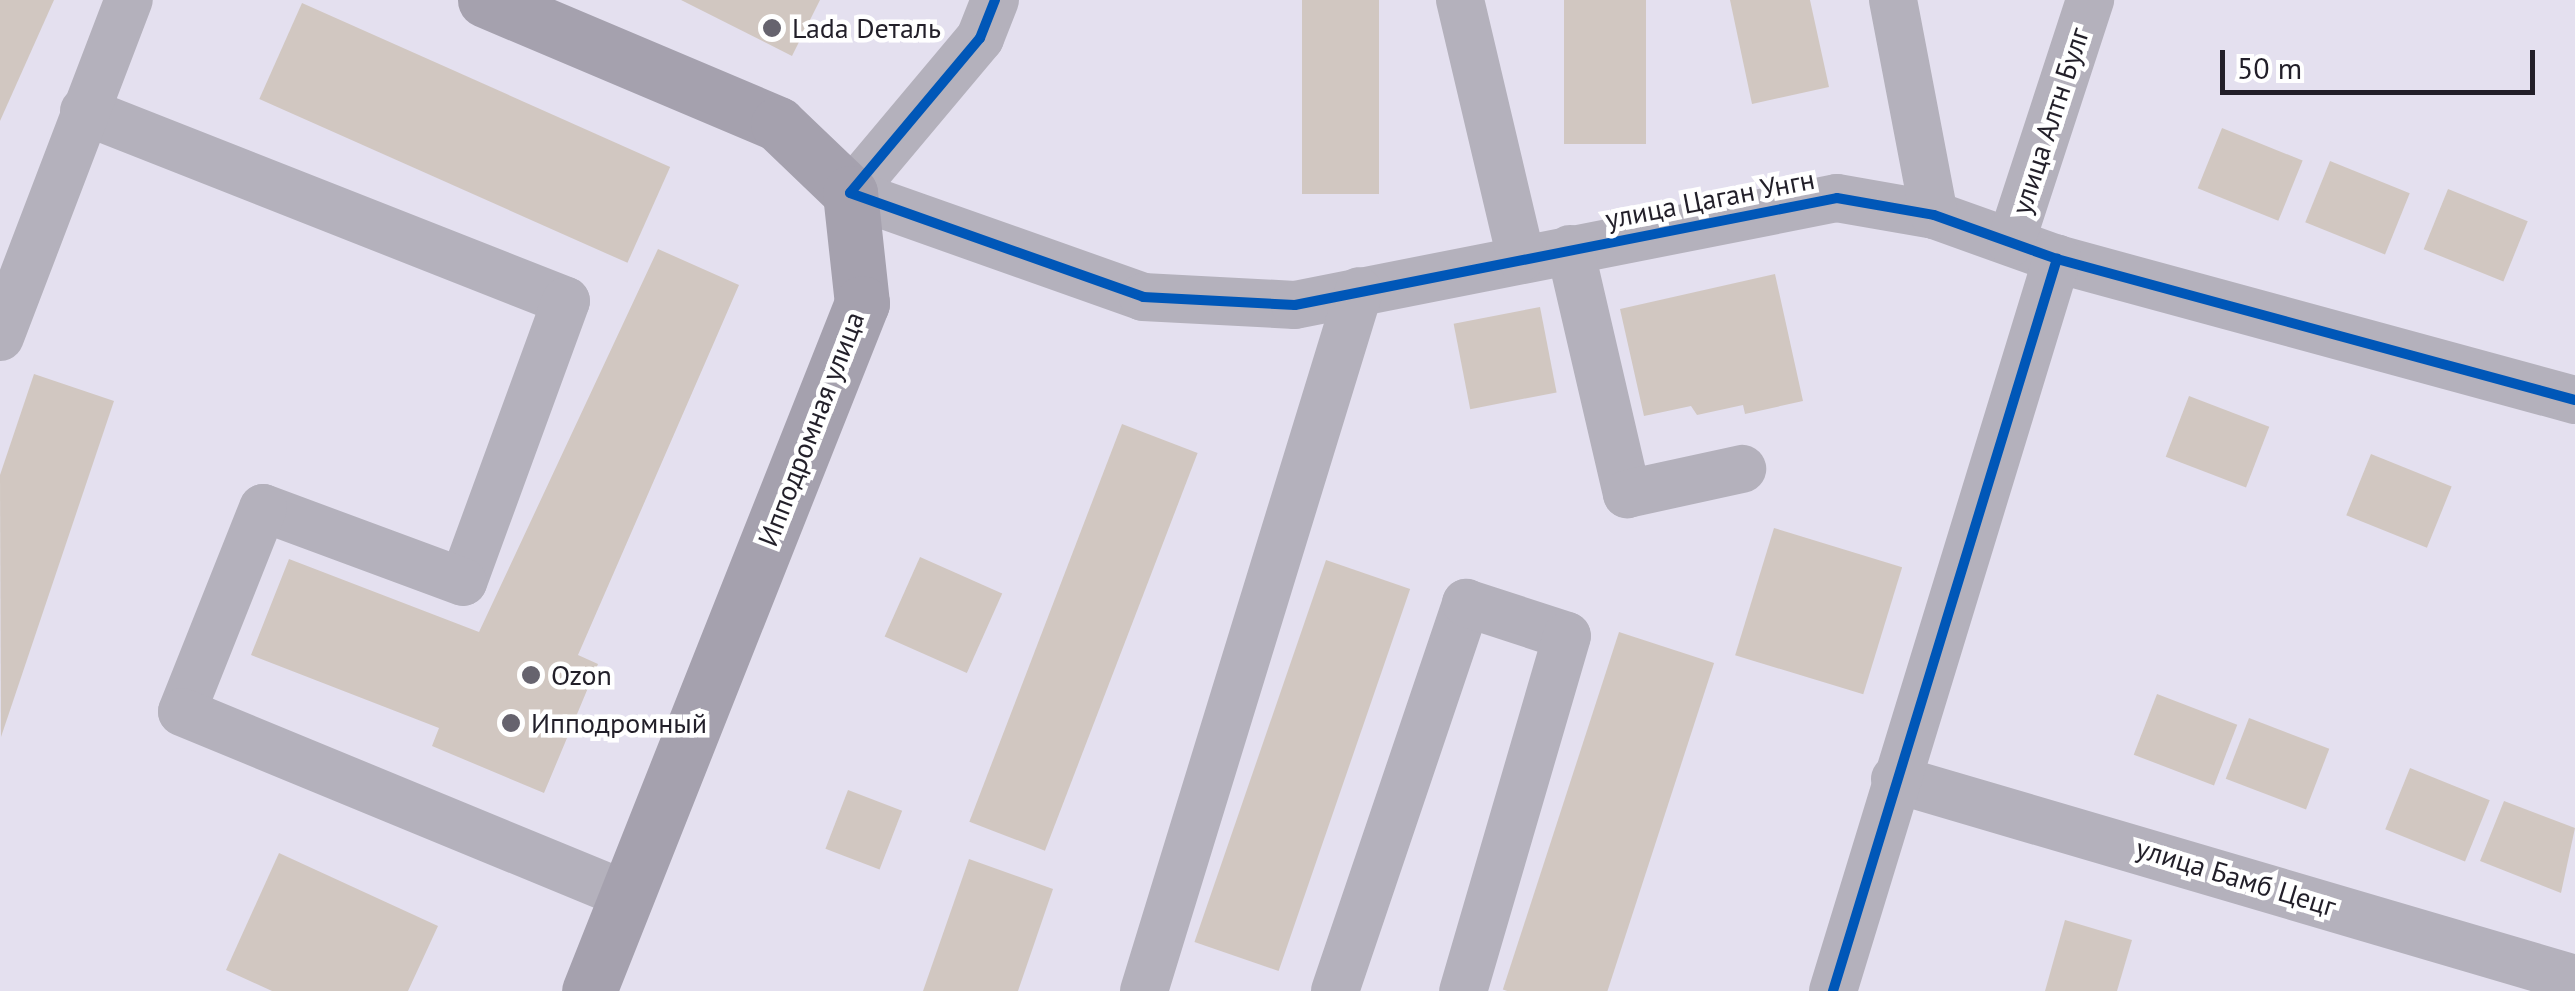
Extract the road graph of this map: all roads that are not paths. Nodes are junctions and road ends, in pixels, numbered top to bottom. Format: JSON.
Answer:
{"nodes":[{"id":1,"x":129,"y":0,"type":"edge"},
{"id":2,"x":485,"y":0,"type":"edge"},
{"id":3,"x":994,"y":0,"type":"edge"},
{"id":4,"x":1460,"y":0,"type":"edge"},
{"id":5,"x":1893,"y":0,"type":"edge"},
{"id":6,"x":2090,"y":0,"type":"edge"},
{"id":7,"x":84,"y":111,"type":"junction"},
{"id":8,"x":850,"y":193,"type":"junction"},
{"id":9,"x":1934,"y":215,"type":"junction"},
{"id":10,"x":2010,"y":242,"type":"junction"},
{"id":11,"x":1570,"y":249,"type":"junction"},
{"id":12,"x":1521,"y":258,"type":"junction"},
{"id":13,"x":2057,"y":259,"type":"junction"},
{"id":14,"x":1359,"y":291,"type":"junction"},
{"id":15,"x":0,"y":337,"type":"edge"},
{"id":16,"x":2575,"y":400,"type":"edge"},
{"id":17,"x":1742,"y":469,"type":"dead end"},
{"id":18,"x":1895,"y":779,"type":"junction"},
{"id":19,"x":629,"y":896,"type":"junction"},
{"id":20,"x":2575,"y":979,"type":"edge"},
{"id":21,"x":588,"y":991,"type":"edge"},
{"id":22,"x":1144,"y":991,"type":"edge"},
{"id":23,"x":1335,"y":991,"type":"edge"},
{"id":24,"x":1463,"y":991,"type":"edge"},
{"id":25,"x":1833,"y":991,"type":"edge"}],
"edges":[{"from":1,"to":7,"type":"street"},
{"from":2,"to":8,"type":"main road"},
{"from":3,"to":8,"type":"street"},
{"from":4,"to":12,"type":"street"},
{"from":5,"to":9,"type":"street"},
{"from":6,"to":10,"type":"street","name":"улица Алтн Булг"},
{"from":7,"to":15,"type":"street"},
{"from":7,"to":19,"type":"street"},
{"from":8,"to":14,"type":"street","name":"улица Цаган Унгн"},
{"from":8,"to":19,"type":"main road","name":"Ипподромная улица"},
{"from":9,"to":10,"type":"street","name":"улица Цаган Унгн"},
{"from":9,"to":11,"type":"street","name":"улица Цаган Унгн"},
{"from":10,"to":13,"type":"street","name":"улица Цаган Унгн"},
{"from":11,"to":12,"type":"street","name":"улица Цаган Унгн"},
{"from":11,"to":17,"type":"street"},
{"from":12,"to":14,"type":"street","name":"улица Цаган Унгн"},
{"from":13,"to":16,"type":"street","name":"улица Цаган Унгн"},
{"from":13,"to":18,"type":"street"},
{"from":14,"to":22,"type":"street"},
{"from":18,"to":20,"type":"street","name":"улица Бамб Цецг"},
{"from":18,"to":25,"type":"street"},
{"from":19,"to":21,"type":"main road","name":"Ипподромная улица"},
{"from":23,"to":24,"type":"street"}]}
